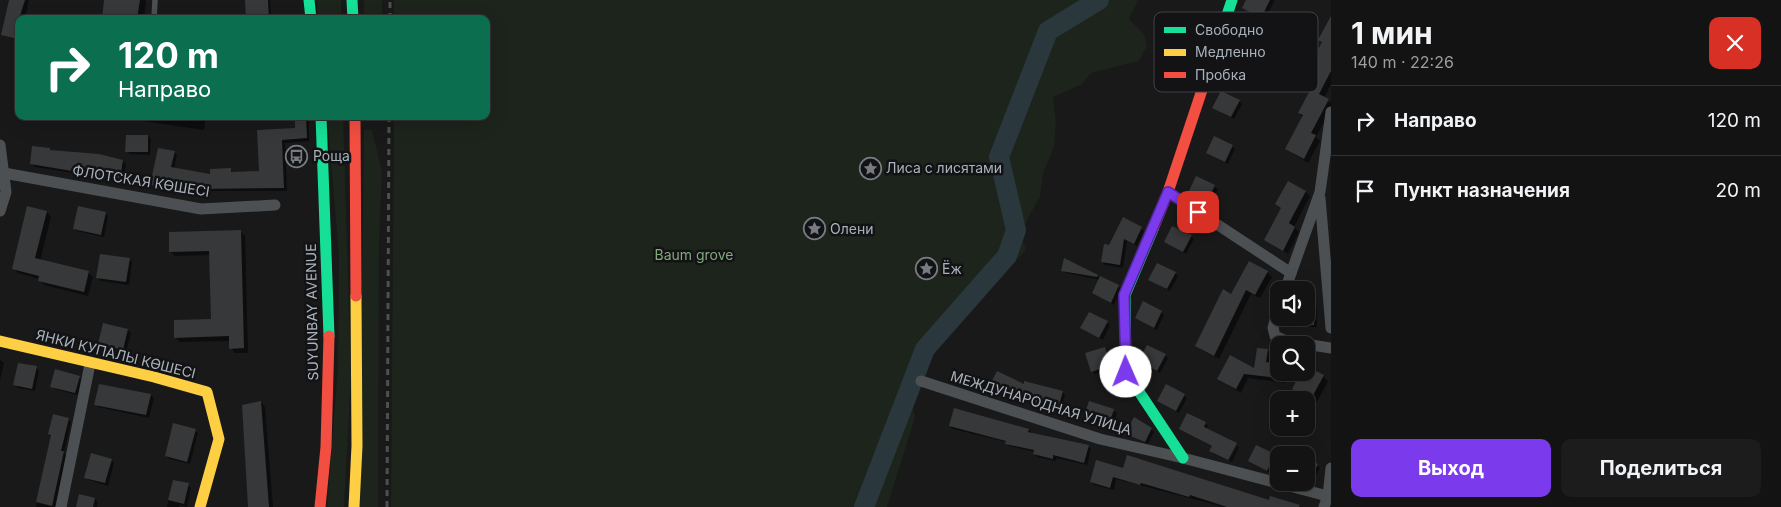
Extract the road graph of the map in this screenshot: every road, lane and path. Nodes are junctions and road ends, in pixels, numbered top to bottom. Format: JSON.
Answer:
{"nodes":[{"id":1,"x":155,"y":0,"type":"edge"},
{"id":2,"x":309,"y":0,"type":"edge"},
{"id":3,"x":352,"y":0,"type":"edge"},
{"id":4,"x":1232,"y":0,"type":"edge"},
{"id":5,"x":1228,"y":12,"type":"edge"},
{"id":6,"x":154,"y":15,"type":"edge"},
{"id":7,"x":311,"y":15,"type":"edge"},
{"id":8,"x":353,"y":15,"type":"edge"},
{"id":9,"x":1201,"y":92,"type":"edge"},
{"id":10,"x":1331,"y":112,"type":"edge"},
{"id":11,"x":321,"y":120,"type":"edge"},
{"id":12,"x":354,"y":120,"type":"edge"},
{"id":13,"x":0,"y":145,"type":"edge"},
{"id":14,"x":4,"y":173,"type":"junction"},
{"id":15,"x":1168,"y":192,"type":"junction"},
{"id":16,"x":1320,"y":192,"type":"junction"},
{"id":17,"x":275,"y":205,"type":"dead end"},
{"id":18,"x":0,"y":211,"type":"edge"},
{"id":19,"x":1291,"y":273,"type":"junction"},
{"id":20,"x":1288,"y":281,"type":"edge"},
{"id":21,"x":1274,"y":326,"type":"edge"},
{"id":22,"x":1331,"y":328,"type":"edge"},
{"id":23,"x":0,"y":341,"type":"edge"},
{"id":24,"x":1331,"y":348,"type":"edge"},
{"id":25,"x":90,"y":364,"type":"junction"},
{"id":26,"x":921,"y":381,"type":"dead end"},
{"id":27,"x":1183,"y":458,"type":"junction"},
{"id":28,"x":1331,"y":468,"type":"edge"},
{"id":29,"x":1328,"y":500,"type":"edge"},
{"id":30,"x":61,"y":507,"type":"edge"},
{"id":31,"x":200,"y":507,"type":"edge"},
{"id":32,"x":320,"y":507,"type":"edge"},
{"id":33,"x":354,"y":507,"type":"edge"}],
"edges":[{"from":1,"to":6,"type":"lane"},
{"from":2,"to":7,"type":"street"},
{"from":3,"to":8,"type":"street"},
{"from":4,"to":5,"type":"street"},
{"from":9,"to":15,"type":"street"},
{"from":10,"to":16,"type":"street"},
{"from":11,"to":32,"type":"street","name":"SUYUNBAY AVENUE"},
{"from":12,"to":33,"type":"street"},
{"from":13,"to":14,"type":"street"},
{"from":14,"to":17,"type":"street","name":"ФЛОТСКАЯ КӨШЕСІ"},
{"from":14,"to":18,"type":"street"},
{"from":15,"to":19,"type":"street"},
{"from":15,"to":27,"type":"street"},
{"from":16,"to":19,"type":"street"},
{"from":16,"to":22,"type":"street"},
{"from":19,"to":20,"type":"street"},
{"from":21,"to":24,"type":"street"},
{"from":23,"to":25,"type":"street","name":"ЯНКИ КУПАЛЫ КӨШЕСІ"},
{"from":25,"to":30,"type":"street"},
{"from":25,"to":31,"type":"street","name":"ЯНКИ КУПАЛЫ КӨШЕСІ"},
{"from":26,"to":27,"type":"street","name":"МЕЖДУНАРОДНАЯ УЛИЦА"},
{"from":27,"to":29,"type":"street","name":"МЕЖДУНАРОДНАЯ УЛИЦА"},
{"from":28,"to":29,"type":"street"}]}
